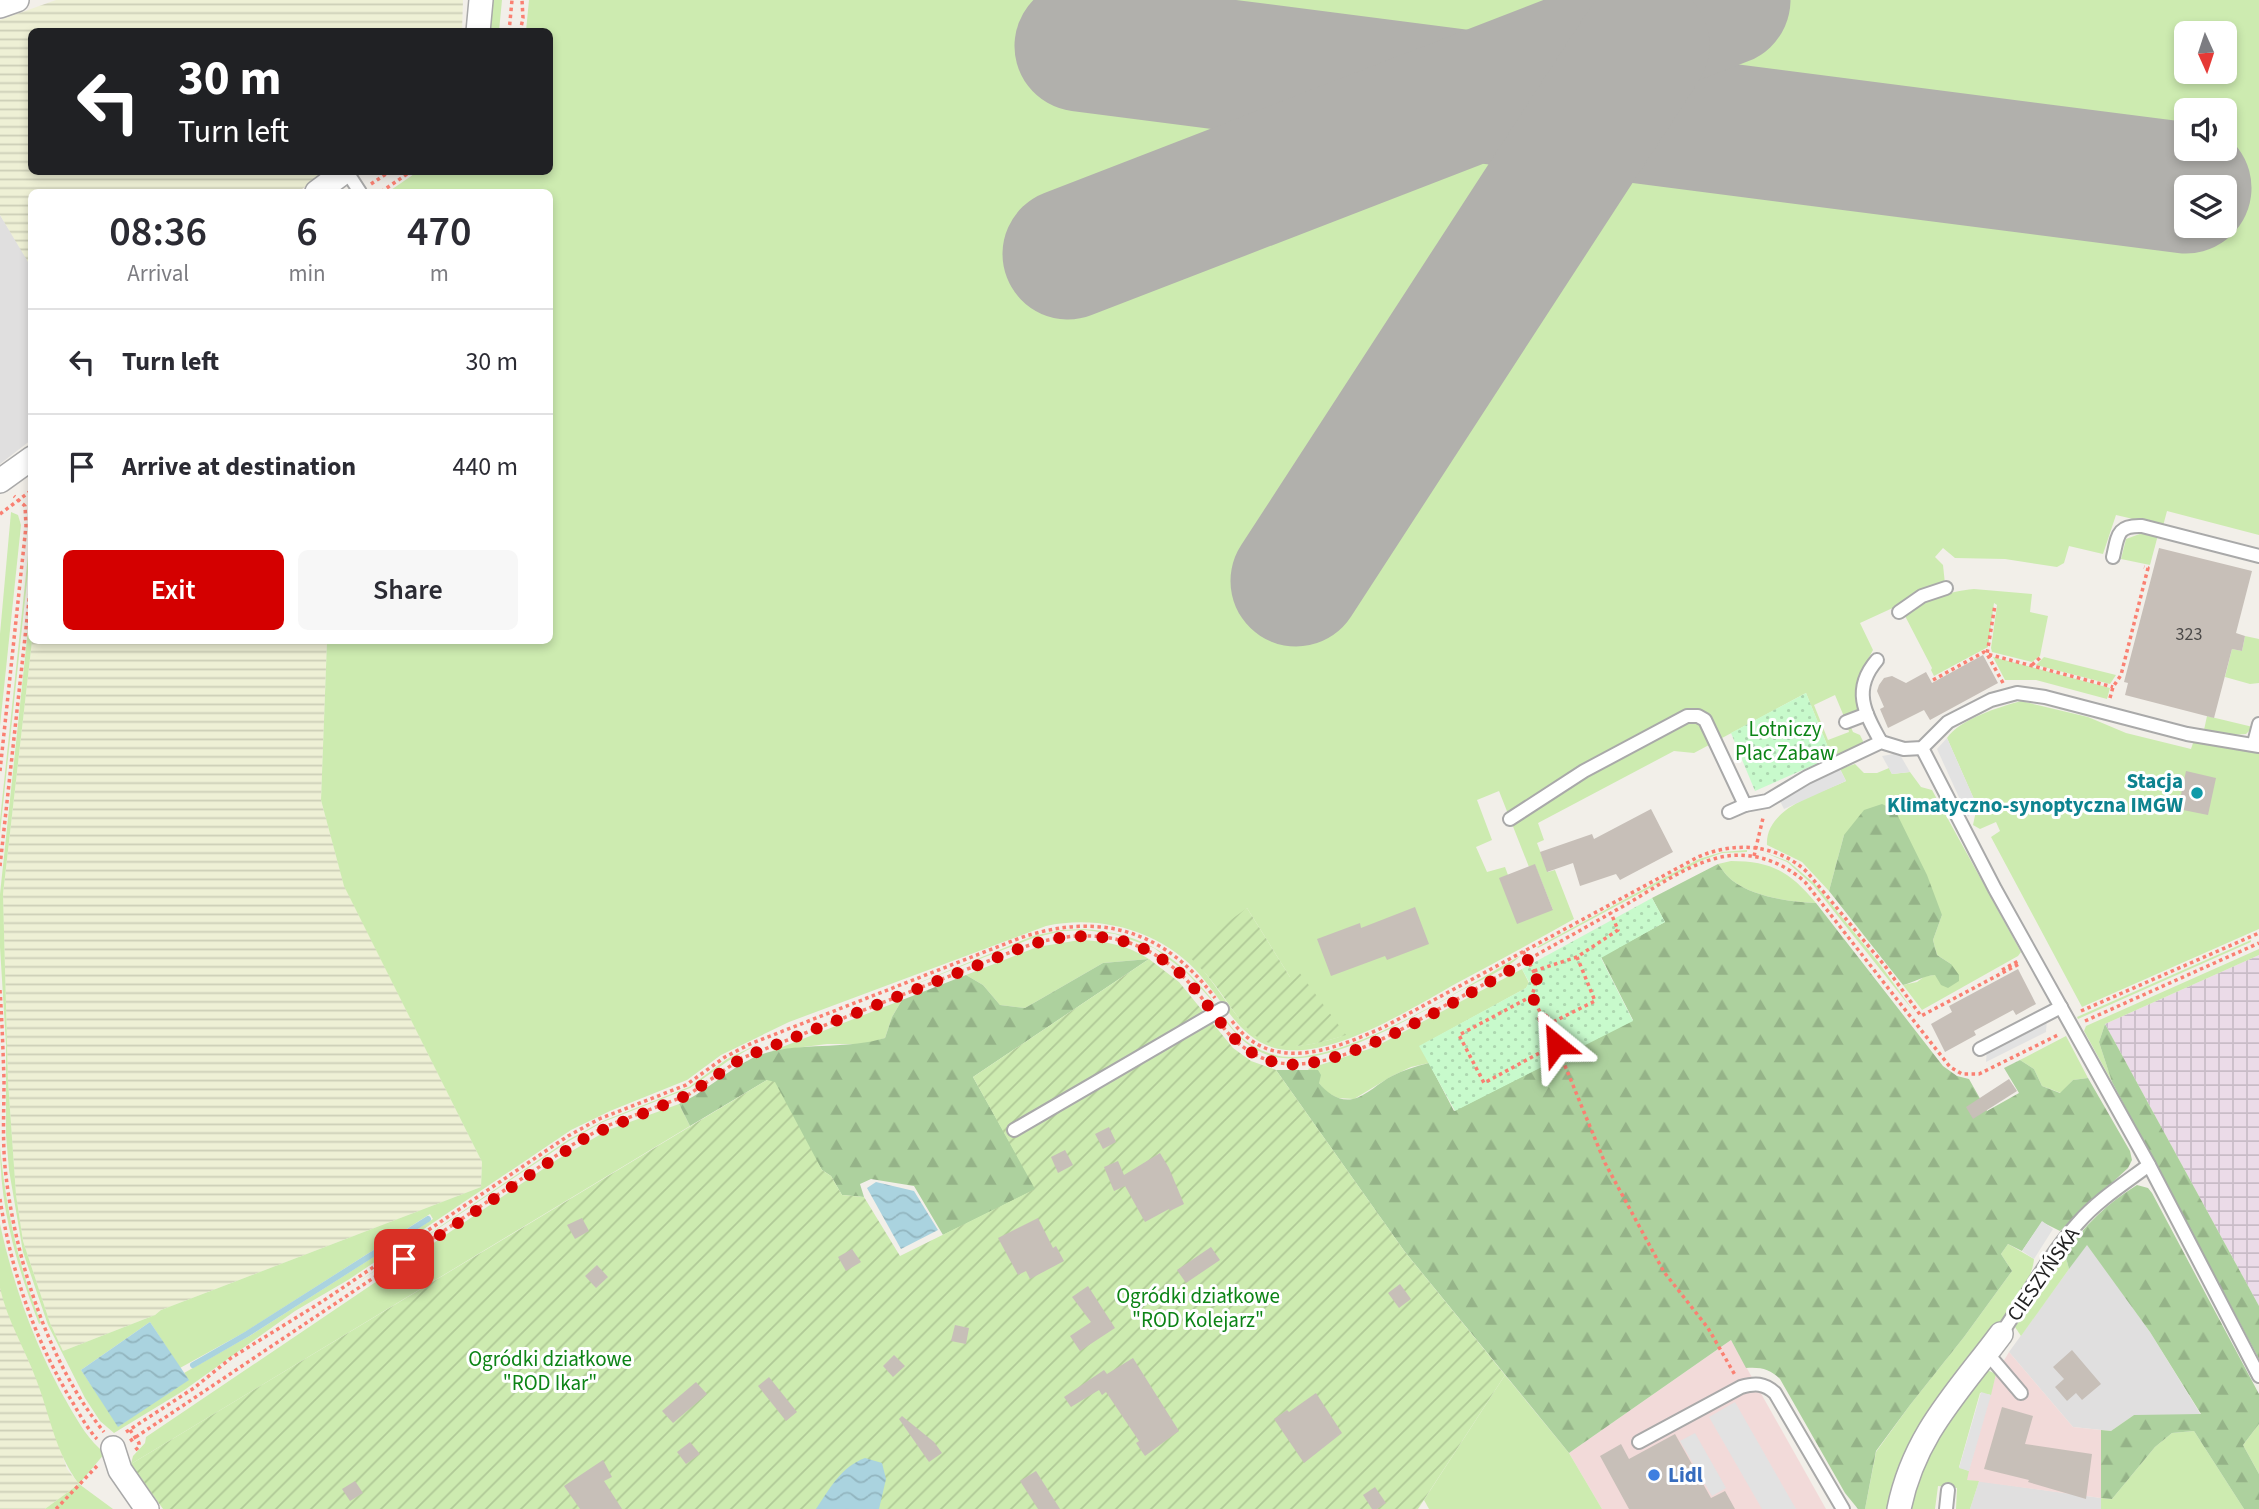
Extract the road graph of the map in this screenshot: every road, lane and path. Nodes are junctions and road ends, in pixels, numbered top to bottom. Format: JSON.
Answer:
{"nodes":[{"id":1,"x":17,"y":0,"type":"edge"},
{"id":2,"x":481,"y":0,"type":"edge"},
{"id":3,"x":512,"y":0,"type":"edge"},
{"id":4,"x":522,"y":0,"type":"edge"},
{"id":5,"x":0,"y":6,"type":"edge"},
{"id":6,"x":478,"y":28,"type":"edge"},
{"id":7,"x":509,"y":28,"type":"edge"},
{"id":8,"x":521,"y":28,"type":"edge"},
{"id":9,"x":342,"y":175,"type":"edge"},
{"id":10,"x":406,"y":175,"type":"edge"},
{"id":11,"x":321,"y":189,"type":"edge"},
{"id":12,"x":385,"y":189,"type":"edge"},
{"id":13,"x":28,"y":461,"type":"edge"},
{"id":14,"x":0,"y":481,"type":"edge"},
{"id":15,"x":28,"y":492,"type":"edge"},
{"id":16,"x":19,"y":499,"type":"junction"},
{"id":17,"x":0,"y":514,"type":"edge"},
{"id":18,"x":2113,"y":556,"type":"dead end"},
{"id":19,"x":2259,"y":556,"type":"edge"},
{"id":20,"x":2144,"y":567,"type":"dead end"},
{"id":21,"x":1946,"y":588,"type":"dead end"},
{"id":22,"x":1995,"y":605,"type":"dead end"},
{"id":23,"x":28,"y":607,"type":"edge"},
{"id":24,"x":1899,"y":611,"type":"dead end"},
{"id":25,"x":1987,"y":654,"type":"junction"},
{"id":26,"x":2042,"y":656,"type":"dead end"},
{"id":27,"x":1877,"y":660,"type":"dead end"},
{"id":28,"x":2032,"y":666,"type":"junction"},
{"id":29,"x":1933,"y":680,"type":"dead end"},
{"id":30,"x":2003,"y":684,"type":"dead end"},
{"id":31,"x":2113,"y":687,"type":"junction"},
{"id":32,"x":2105,"y":713,"type":"junction"},
{"id":33,"x":1867,"y":714,"type":"junction"},
{"id":34,"x":1846,"y":722,"type":"dead end"},
{"id":35,"x":2259,"y":724,"type":"edge"},
{"id":36,"x":1881,"y":742,"type":"junction"},
{"id":37,"x":2256,"y":744,"type":"edge"},
{"id":38,"x":1922,"y":748,"type":"junction"},
{"id":39,"x":0,"y":771,"type":"edge"},
{"id":40,"x":1767,"y":801,"type":"junction"},
{"id":41,"x":1745,"y":805,"type":"junction"},
{"id":42,"x":1730,"y":812,"type":"dead end"},
{"id":43,"x":1510,"y":819,"type":"dead end"},
{"id":44,"x":1,"y":839,"type":"edge"},
{"id":45,"x":1756,"y":848,"type":"junction"},
{"id":46,"x":1754,"y":856,"type":"junction"},
{"id":47,"x":0,"y":866,"type":"edge"},
{"id":48,"x":1611,"y":913,"type":"junction"},
{"id":49,"x":2259,"y":933,"type":"edge"},
{"id":50,"x":2259,"y":943,"type":"edge"},
{"id":51,"x":1523,"y":951,"type":"junction"},
{"id":52,"x":1577,"y":957,"type":"junction"},
{"id":53,"x":1528,"y":960,"type":"junction"},
{"id":54,"x":1534,"y":971,"type":"junction"},
{"id":55,"x":1998,"y":974,"type":"junction"},
{"id":56,"x":0,"y":990,"type":"edge"},
{"id":57,"x":1532,"y":996,"type":"junction"},
{"id":58,"x":1218,"y":1011,"type":"junction"},
{"id":59,"x":2066,"y":1018,"type":"junction"},
{"id":60,"x":1547,"y":1026,"type":"junction"},
{"id":61,"x":1556,"y":1044,"type":"junction"},
{"id":62,"x":1980,"y":1049,"type":"dead end"},
{"id":63,"x":1014,"y":1130,"type":"dead end"},
{"id":64,"x":2150,"y":1165,"type":"junction"},
{"id":65,"x":0,"y":1199,"type":"edge"},
{"id":66,"x":45,"y":1325,"type":"junction"},
{"id":67,"x":36,"y":1330,"type":"junction"},
{"id":68,"x":1994,"y":1344,"type":"junction"},
{"id":69,"x":2259,"y":1376,"type":"edge"},
{"id":70,"x":1741,"y":1387,"type":"junction"},
{"id":71,"x":2021,"y":1393,"type":"dead end"},
{"id":72,"x":113,"y":1440,"type":"junction"},
{"id":73,"x":1639,"y":1442,"type":"dead end"},
{"id":74,"x":1948,"y":1490,"type":"dead end"},
{"id":75,"x":56,"y":1509,"type":"edge"},
{"id":76,"x":147,"y":1509,"type":"edge"},
{"id":77,"x":1843,"y":1509,"type":"edge"},
{"id":78,"x":1899,"y":1509,"type":"edge"},
{"id":79,"x":1946,"y":1509,"type":"edge"}],
"edges":[{"from":1,"to":5,"type":"street"},
{"from":2,"to":6,"type":"street"},
{"from":3,"to":7,"type":"path"},
{"from":4,"to":8,"type":"path"},
{"from":9,"to":11,"type":"street"},
{"from":10,"to":12,"type":"path"},
{"from":13,"to":14,"type":"street"},
{"from":15,"to":16,"type":"path"},
{"from":16,"to":17,"type":"path"},
{"from":16,"to":39,"type":"path"},
{"from":18,"to":19,"type":"lane"},
{"from":20,"to":31,"type":"path"},
{"from":21,"to":24,"type":"lane"},
{"from":22,"to":25,"type":"path"},
{"from":23,"to":44,"type":"path"},
{"from":25,"to":28,"type":"path"},
{"from":25,"to":29,"type":"path"},
{"from":25,"to":30,"type":"path"},
{"from":26,"to":28,"type":"path"},
{"from":27,"to":33,"type":"lane"},
{"from":28,"to":31,"type":"path"},
{"from":31,"to":32,"type":"path"},
{"from":32,"to":37,"type":"lane"},
{"from":32,"to":38,"type":"lane"},
{"from":33,"to":34,"type":"lane"},
{"from":33,"to":36,"type":"lane"},
{"from":35,"to":37,"type":"lane"},
{"from":36,"to":38,"type":"lane"},
{"from":36,"to":40,"type":"lane"},
{"from":38,"to":59,"type":"lane"},
{"from":40,"to":41,"type":"lane"},
{"from":40,"to":45,"type":"path"},
{"from":41,"to":42,"type":"lane"},
{"from":41,"to":43,"type":"lane"},
{"from":44,"to":47,"type":"path"},
{"from":45,"to":46,"type":"path"},
{"from":45,"to":51,"type":"path"},
{"from":45,"to":55,"type":"path"},
{"from":46,"to":48,"type":"path"},
{"from":46,"to":59,"type":"path"},
{"from":48,"to":52,"type":"path"},
{"from":48,"to":53,"type":"path"},
{"from":49,"to":59,"type":"path"},
{"from":50,"to":59,"type":"path"},
{"from":51,"to":53,"type":"path"},
{"from":51,"to":58,"type":"path"},
{"from":52,"to":54,"type":"path"},
{"from":52,"to":60,"type":"path"},
{"from":53,"to":54,"type":"path"},
{"from":53,"to":58,"type":"path"},
{"from":54,"to":57,"type":"path"},
{"from":55,"to":55,"type":"path"},
{"from":56,"to":66,"type":"path"},
{"from":57,"to":60,"type":"path"},
{"from":57,"to":61,"type":"path"},
{"from":58,"to":63,"type":"lane"},
{"from":58,"to":72,"type":"path"},
{"from":58,"to":72,"type":"path"},
{"from":59,"to":62,"type":"lane"},
{"from":59,"to":64,"type":"lane"},
{"from":60,"to":61,"type":"path"},
{"from":61,"to":70,"type":"path"},
{"from":64,"to":68,"type":"lane","name":"CIESZYŃSKA"},
{"from":64,"to":69,"type":"lane"},
{"from":65,"to":67,"type":"path"},
{"from":66,"to":67,"type":"path"},
{"from":66,"to":72,"type":"path"},
{"from":67,"to":72,"type":"path"},
{"from":68,"to":71,"type":"lane"},
{"from":68,"to":78,"type":"street","name":"CIESZYŃSKA"},
{"from":70,"to":73,"type":"lane"},
{"from":70,"to":77,"type":"lane"},
{"from":72,"to":75,"type":"path"},
{"from":72,"to":76,"type":"street"},
{"from":74,"to":79,"type":"lane"}]}
